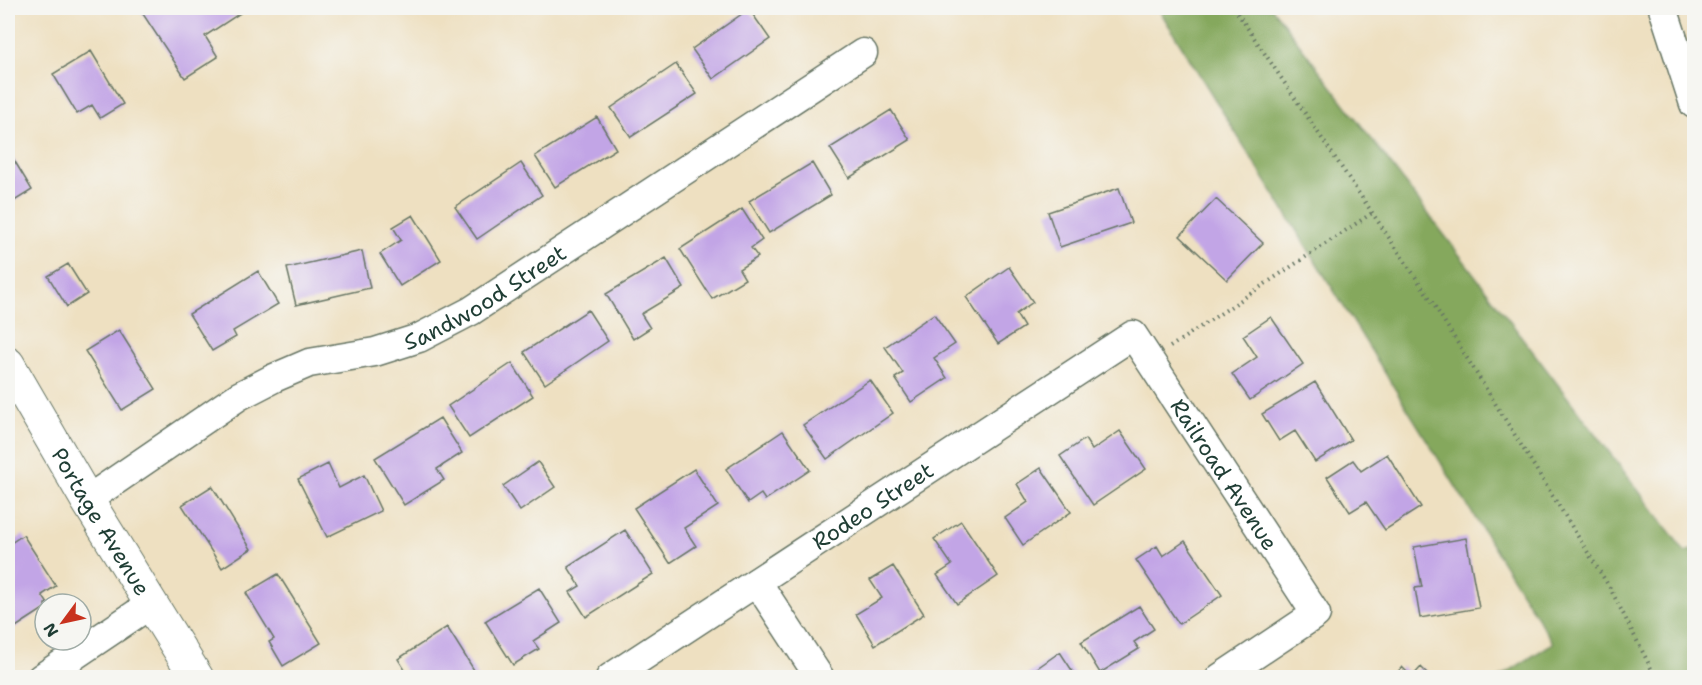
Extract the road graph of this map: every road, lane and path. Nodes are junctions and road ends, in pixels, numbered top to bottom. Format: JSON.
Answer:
{"nodes":[{"id":1,"x":1234,"y":8,"type":"edge"},
{"id":2,"x":1663,"y":8,"type":"edge"},
{"id":3,"x":863,"y":53,"type":"dead end"},
{"id":4,"x":1695,"y":104,"type":"edge"},
{"id":5,"x":1372,"y":213,"type":"junction"},
{"id":6,"x":1133,"y":335,"type":"joint"},
{"id":7,"x":1150,"y":360,"type":"junction"},
{"id":8,"x":8,"y":364,"type":"edge"},
{"id":9,"x":87,"y":500,"type":"junction"},
{"id":10,"x":757,"y":582,"type":"junction"},
{"id":11,"x":151,"y":604,"type":"junction"},
{"id":12,"x":41,"y":678,"type":"edge"},
{"id":13,"x":197,"y":678,"type":"edge"},
{"id":14,"x":610,"y":678,"type":"edge"},
{"id":15,"x":820,"y":678,"type":"edge"},
{"id":16,"x":1220,"y":678,"type":"edge"},
{"id":17,"x":1656,"y":678,"type":"edge"}],
"edges":[{"from":1,"to":5,"type":"path"},
{"from":2,"to":4,"type":"street"},
{"from":3,"to":9,"type":"street","name":"Sandwood Street"},
{"from":5,"to":7,"type":"path"},
{"from":5,"to":17,"type":"path"},
{"from":6,"to":7,"type":"street","name":"Railroad Avenue"},
{"from":6,"to":10,"type":"street","name":"Rodeo Street"},
{"from":7,"to":16,"type":"street","name":"Railroad Avenue"},
{"from":8,"to":9,"type":"street","name":"Portage Avenue"},
{"from":9,"to":11,"type":"street","name":"Portage Avenue"},
{"from":10,"to":14,"type":"street","name":"Rodeo Street"},
{"from":10,"to":15,"type":"street"},
{"from":11,"to":12,"type":"street"},
{"from":11,"to":13,"type":"street","name":"Portage Avenue"}]}
